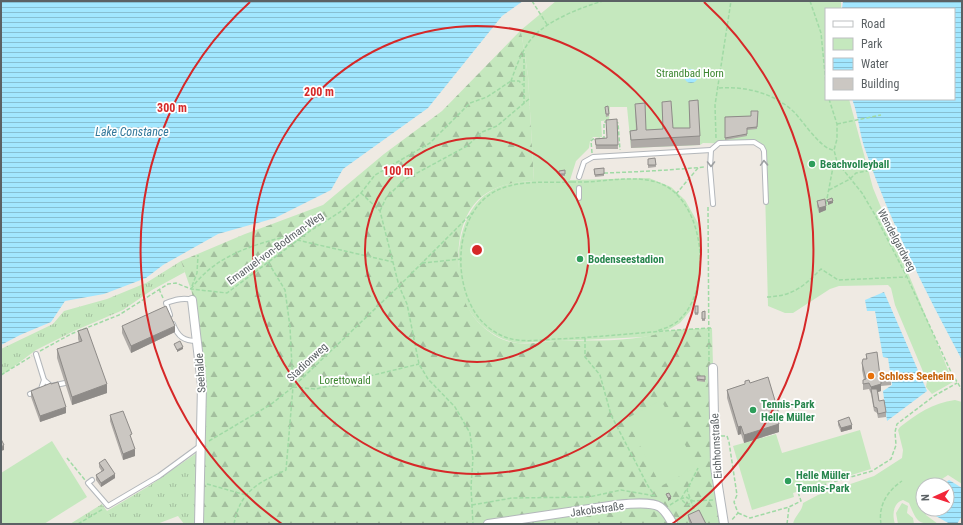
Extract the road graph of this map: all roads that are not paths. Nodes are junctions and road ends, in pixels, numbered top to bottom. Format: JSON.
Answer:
{"nodes":[{"id":1,"x":711,"y":150,"type":"junction"},
{"id":2,"x":579,"y":177,"type":"dead end"},
{"id":3,"x":579,"y":188,"type":"dead end"},
{"id":4,"x":580,"y":198,"type":"dead end"},
{"id":5,"x":766,"y":202,"type":"dead end"},
{"id":6,"x":713,"y":204,"type":"dead end"},
{"id":7,"x":192,"y":300,"type":"joint"},
{"id":8,"x":198,"y":341,"type":"junction"},
{"id":9,"x":36,"y":354,"type":"road end"},
{"id":10,"x":711,"y":368,"type":"road end"},
{"id":11,"x":44,"y":380,"type":"junction"},
{"id":12,"x":65,"y":383,"type":"edge"},
{"id":13,"x":30,"y":394,"type":"edge"},
{"id":14,"x":200,"y":446,"type":"junction"},
{"id":15,"x":92,"y":480,"type":"dead end"},
{"id":16,"x":199,"y":524,"type":"edge"},
{"id":17,"x":488,"y":524,"type":"edge"},
{"id":18,"x":673,"y":524,"type":"edge"},
{"id":19,"x":724,"y":524,"type":"edge"}],
"edges":[{"from":1,"to":2,"type":"lane"},
{"from":5,"to":1,"type":"lane","one_way":true},
{"from":1,"to":6,"type":"lane","one_way":true},
{"from":3,"to":4,"type":"lane"},
{"from":7,"to":8,"type":"street","name":"Seehalde"},
{"from":7,"to":8,"type":"lane"},
{"from":8,"to":14,"type":"street","name":"Seehalde"},
{"from":9,"to":11,"type":"lane"},
{"from":10,"to":19,"type":"street","name":"Eichhornstraße"},
{"from":11,"to":12,"type":"lane"},
{"from":11,"to":13,"type":"lane"},
{"from":14,"to":15,"type":"lane"},
{"from":14,"to":16,"type":"street","name":"Seehalde"},
{"from":17,"to":18,"type":"street","name":"Jakobstraße"}]}
